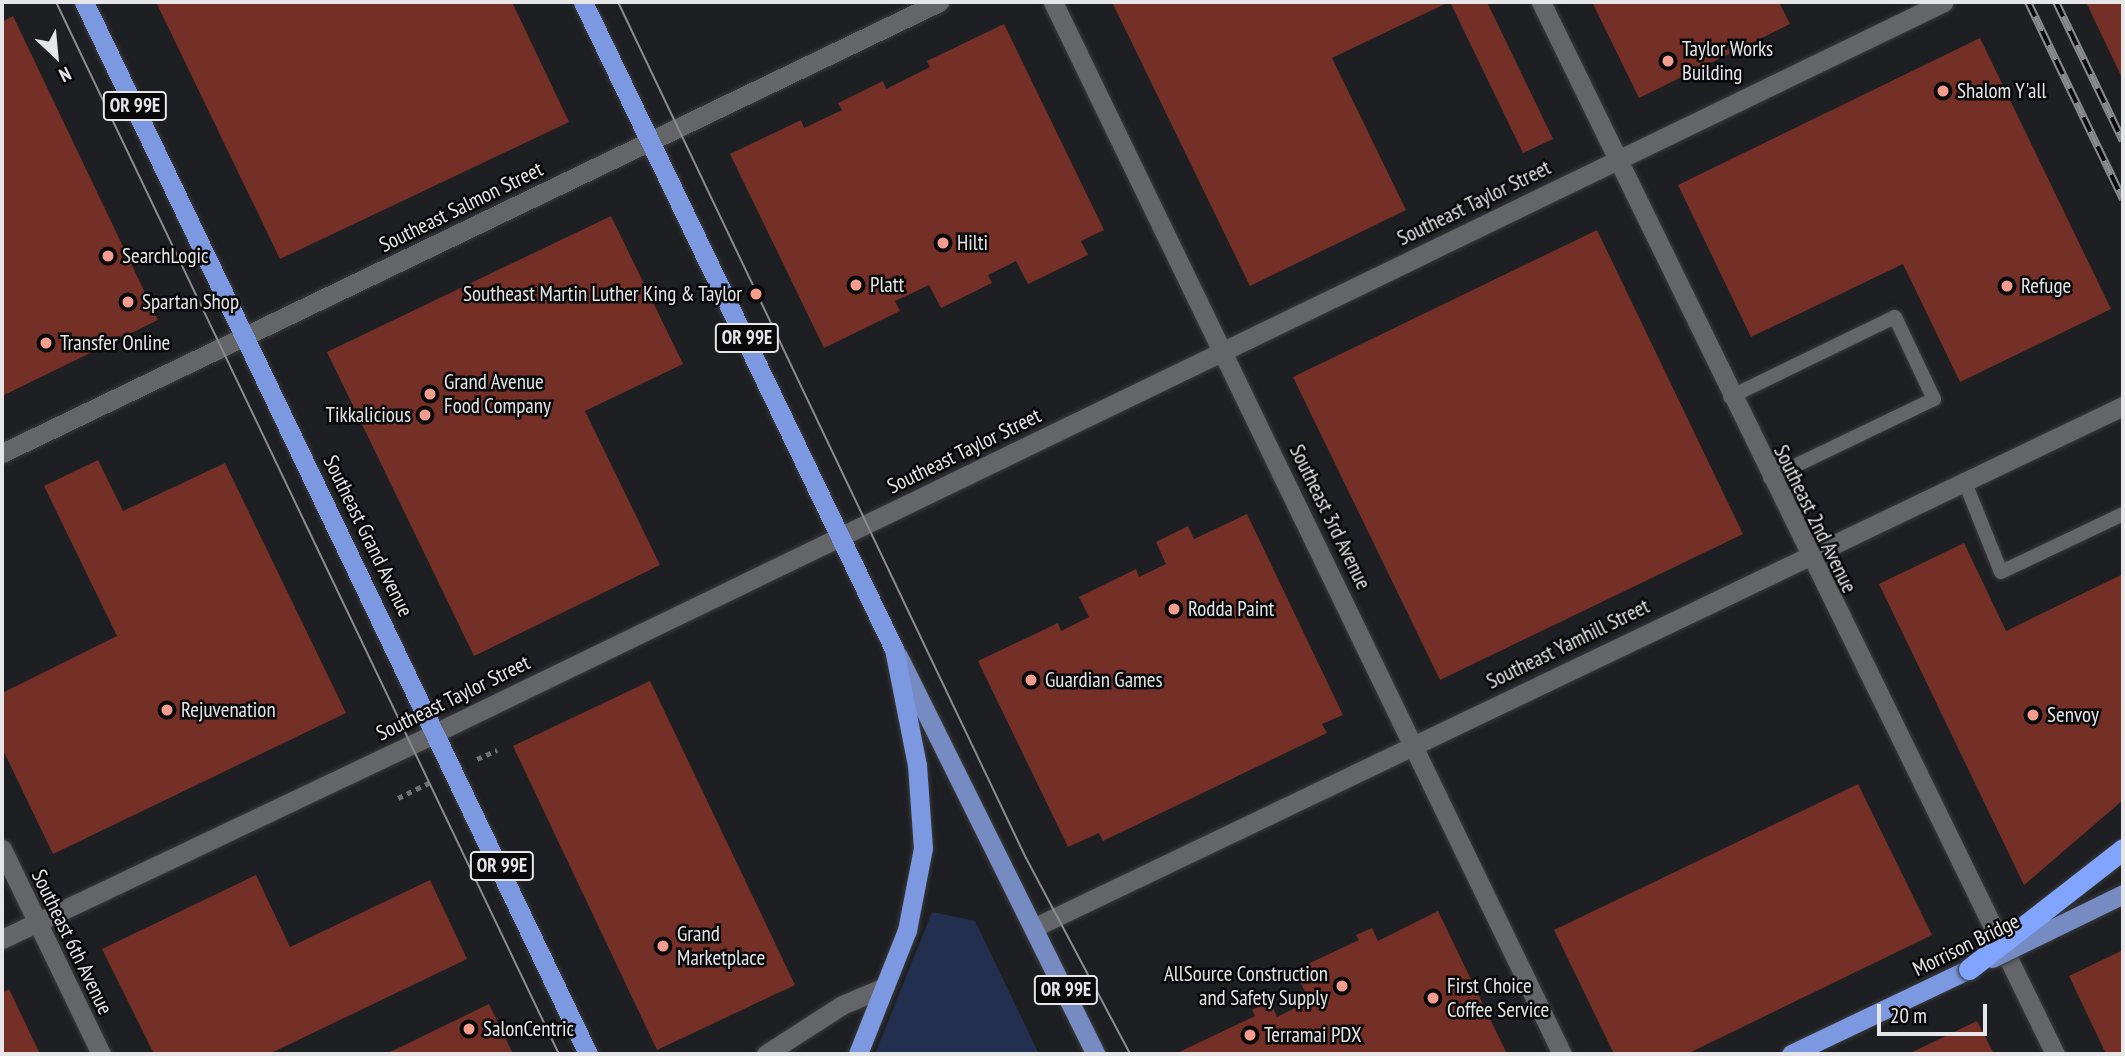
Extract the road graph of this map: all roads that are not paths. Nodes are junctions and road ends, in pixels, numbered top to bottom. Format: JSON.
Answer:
{"nodes":[{"id":1,"x":84,"y":2,"type":"edge"},
{"id":2,"x":583,"y":2,"type":"edge"},
{"id":3,"x":939,"y":2,"type":"edge"},
{"id":4,"x":1053,"y":2,"type":"edge"},
{"id":5,"x":1541,"y":2,"type":"edge"},
{"id":6,"x":1944,"y":2,"type":"edge"},
{"id":7,"x":650,"y":141,"type":"junction"},
{"id":8,"x":1616,"y":159,"type":"junction"},
{"id":9,"x":246,"y":336,"type":"junction"},
{"id":10,"x":1224,"y":349,"type":"junction"},
{"id":11,"x":1730,"y":397,"type":"junction"},
{"id":12,"x":2123,"y":406,"type":"edge"},
{"id":13,"x":2,"y":453,"type":"edge"},
{"id":14,"x":1770,"y":478,"type":"junction"},
{"id":15,"x":1965,"y":480,"type":"junction"},
{"id":16,"x":2123,"y":514,"type":"edge"},
{"id":17,"x":842,"y":535,"type":"junction"},
{"id":18,"x":1806,"y":554,"type":"junction"},
{"id":19,"x":894,"y":649,"type":"junction"},
{"id":20,"x":437,"y":732,"type":"junction"},
{"id":21,"x":1414,"y":744,"type":"junction"},
{"id":22,"x":2,"y":849,"type":"edge"},
{"id":23,"x":2123,"y":849,"type":"edge"},
{"id":24,"x":2123,"y":896,"type":"edge"},
{"id":25,"x":37,"y":922,"type":"junction"},
{"id":26,"x":1035,"y":927,"type":"junction"},
{"id":27,"x":2,"y":939,"type":"edge"},
{"id":28,"x":2007,"y":954,"type":"junction"},
{"id":29,"x":1969,"y":969,"type":"junction"},
{"id":30,"x":882,"y":988,"type":"junction"},
{"id":31,"x":101,"y":1054,"type":"edge"},
{"id":32,"x":588,"y":1054,"type":"edge"},
{"id":33,"x":766,"y":1054,"type":"edge"},
{"id":34,"x":858,"y":1054,"type":"edge"},
{"id":35,"x":1096,"y":1054,"type":"edge"},
{"id":36,"x":1562,"y":1054,"type":"edge"},
{"id":37,"x":1793,"y":1054,"type":"edge"},
{"id":38,"x":2055,"y":1054,"type":"edge"}],
"edges":[{"from":1,"to":9,"type":"highway","name":"Southeast Grand Avenue","number":"OR 99E"},
{"from":2,"to":7,"type":"highway","number":"OR 99E"},
{"from":3,"to":7,"type":"street","name":"Southeast Salmon Street"},
{"from":4,"to":10,"type":"street","name":"Southeast 3rd Avenue"},
{"from":5,"to":8,"type":"street","name":"Southeast 2nd Avenue"},
{"from":6,"to":8,"type":"street","name":"Southeast Taylor Street"},
{"from":7,"to":9,"type":"street","name":"Southeast Salmon Street"},
{"from":7,"to":17,"type":"highway","number":"OR 99E"},
{"from":8,"to":10,"type":"street","name":"Southeast Taylor Street"},
{"from":8,"to":11,"type":"street","name":"Southeast 2nd Avenue"},
{"from":9,"to":13,"type":"street","name":"Southeast Salmon Street"},
{"from":9,"to":20,"type":"highway","name":"Southeast Grand Avenue","number":"OR 99E"},
{"from":10,"to":17,"type":"street","name":"Southeast Taylor Street"},
{"from":10,"to":21,"type":"street","name":"Southeast 3rd Avenue"},
{"from":11,"to":14,"type":"street","name":"Southeast 2nd Avenue"},
{"from":11,"to":14,"type":"lane"},
{"from":12,"to":15,"type":"street","name":"Southeast Yamhill Street"},
{"from":14,"to":18,"type":"street","name":"Southeast 2nd Avenue"},
{"from":15,"to":16,"type":"lane"},
{"from":15,"to":18,"type":"street","name":"Southeast Yamhill Street"},
{"from":17,"to":19,"type":"highway","number":"OR 99E"},
{"from":17,"to":20,"type":"street","name":"Southeast Taylor Street"},
{"from":18,"to":21,"type":"street","name":"Southeast Yamhill Street"},
{"from":18,"to":28,"type":"street","name":"Southeast 2nd Avenue"},
{"from":19,"to":26,"type":"main road","number":"OR 99E"},
{"from":19,"to":30,"type":"highway"},
{"from":20,"to":25,"type":"street","name":"Southeast Taylor Street"},
{"from":20,"to":32,"type":"highway","name":"Southeast Grand Avenue","number":"OR 99E"},
{"from":21,"to":26,"type":"street","name":"Southeast Yamhill Street"},
{"from":21,"to":36,"type":"street","name":"Southeast 3rd Avenue"},
{"from":22,"to":25,"type":"street","name":"Southeast 6th Avenue"},
{"from":23,"to":29,"type":"highway","bridge":true},
{"from":24,"to":28,"type":"street"},
{"from":24,"to":29,"type":"main road","name":"Morrison Bridge","bridge":true},
{"from":25,"to":27,"type":"street","name":"Southeast Taylor Street"},
{"from":25,"to":31,"type":"street","name":"Southeast 6th Avenue"},
{"from":26,"to":35,"type":"main road","number":"OR 99E"},
{"from":28,"to":37,"type":"street"},
{"from":28,"to":38,"type":"street","name":"Southeast 2nd Avenue"},
{"from":29,"to":37,"type":"highway","name":"Morrison Bridge"},
{"from":30,"to":33,"type":"street"},
{"from":30,"to":34,"type":"highway"}]}
